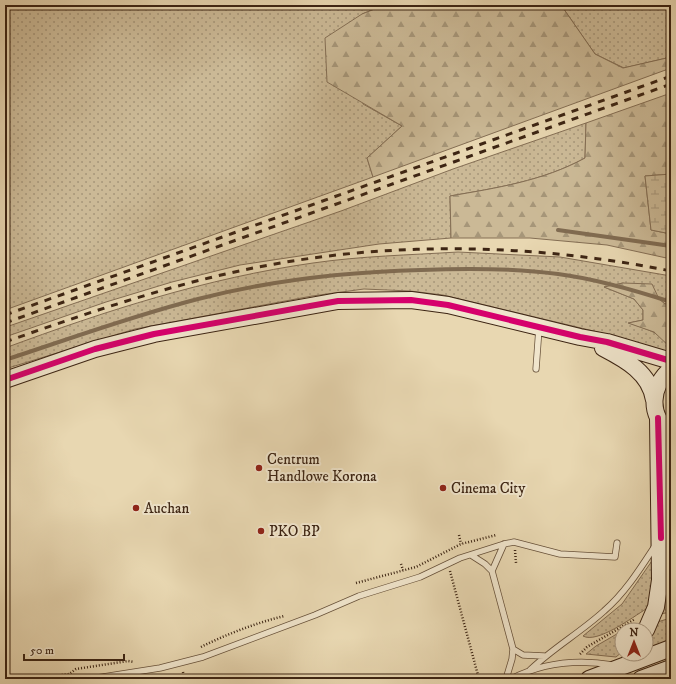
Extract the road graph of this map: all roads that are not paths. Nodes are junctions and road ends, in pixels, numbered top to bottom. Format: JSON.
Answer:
{"nodes":[{"id":1,"x":539,"y":326,"type":"junction"},
{"id":2,"x":580,"y":337,"type":"junction"},
{"id":3,"x":671,"y":361,"type":"edge"},
{"id":4,"x":671,"y":368,"type":"edge"},
{"id":5,"x":536,"y":369,"type":"dead end"},
{"id":6,"x":5,"y":380,"type":"edge"},
{"id":7,"x":654,"y":400,"type":"junction"},
{"id":8,"x":658,"y":418,"type":"junction"},
{"id":9,"x":671,"y":432,"type":"edge"},
{"id":10,"x":666,"y":540,"type":"edge"},
{"id":11,"x":618,"y":543,"type":"dead end"},
{"id":12,"x":504,"y":544,"type":"junction"},
{"id":13,"x":471,"y":555,"type":"junction"},
{"id":14,"x":492,"y":571,"type":"junction"},
{"id":15,"x":649,"y":622,"type":"edge"},
{"id":16,"x":513,"y":648,"type":"junction"},
{"id":17,"x":671,"y":648,"type":"edge"},
{"id":18,"x":654,"y":653,"type":"edge"},
{"id":19,"x":544,"y":656,"type":"junction"},
{"id":20,"x":614,"y":661,"type":"edge"},
{"id":21,"x":622,"y":662,"type":"edge"},
{"id":22,"x":671,"y":668,"type":"edge"},
{"id":23,"x":530,"y":670,"type":"junction"},
{"id":24,"x":90,"y":679,"type":"edge"},
{"id":25,"x":506,"y":679,"type":"edge"},
{"id":26,"x":511,"y":679,"type":"edge"},
{"id":27,"x":589,"y":679,"type":"edge"},
{"id":28,"x":640,"y":679,"type":"edge"}],
"edges":[{"from":1,"to":2,"type":"street"},
{"from":1,"to":5,"type":"lane"},
{"from":1,"to":6,"type":"street"},
{"from":2,"to":3,"type":"street"},
{"from":2,"to":7,"type":"street"},
{"from":4,"to":7,"type":"street"},
{"from":7,"to":8,"type":"street"},
{"from":8,"to":9,"type":"street"},
{"from":8,"to":10,"type":"street"},
{"from":10,"to":15,"type":"street"},
{"from":10,"to":19,"type":"lane"},
{"from":11,"to":12,"type":"lane"},
{"from":12,"to":13,"type":"lane"},
{"from":12,"to":14,"type":"lane"},
{"from":13,"to":14,"type":"lane"},
{"from":13,"to":24,"type":"lane"},
{"from":14,"to":16,"type":"lane"},
{"from":16,"to":19,"type":"lane"},
{"from":16,"to":25,"type":"lane"},
{"from":17,"to":18,"type":"street"},
{"from":19,"to":23,"type":"lane"},
{"from":20,"to":23,"type":"lane"},
{"from":21,"to":27,"type":"street"},
{"from":22,"to":28,"type":"street"},
{"from":23,"to":26,"type":"lane"}]}
